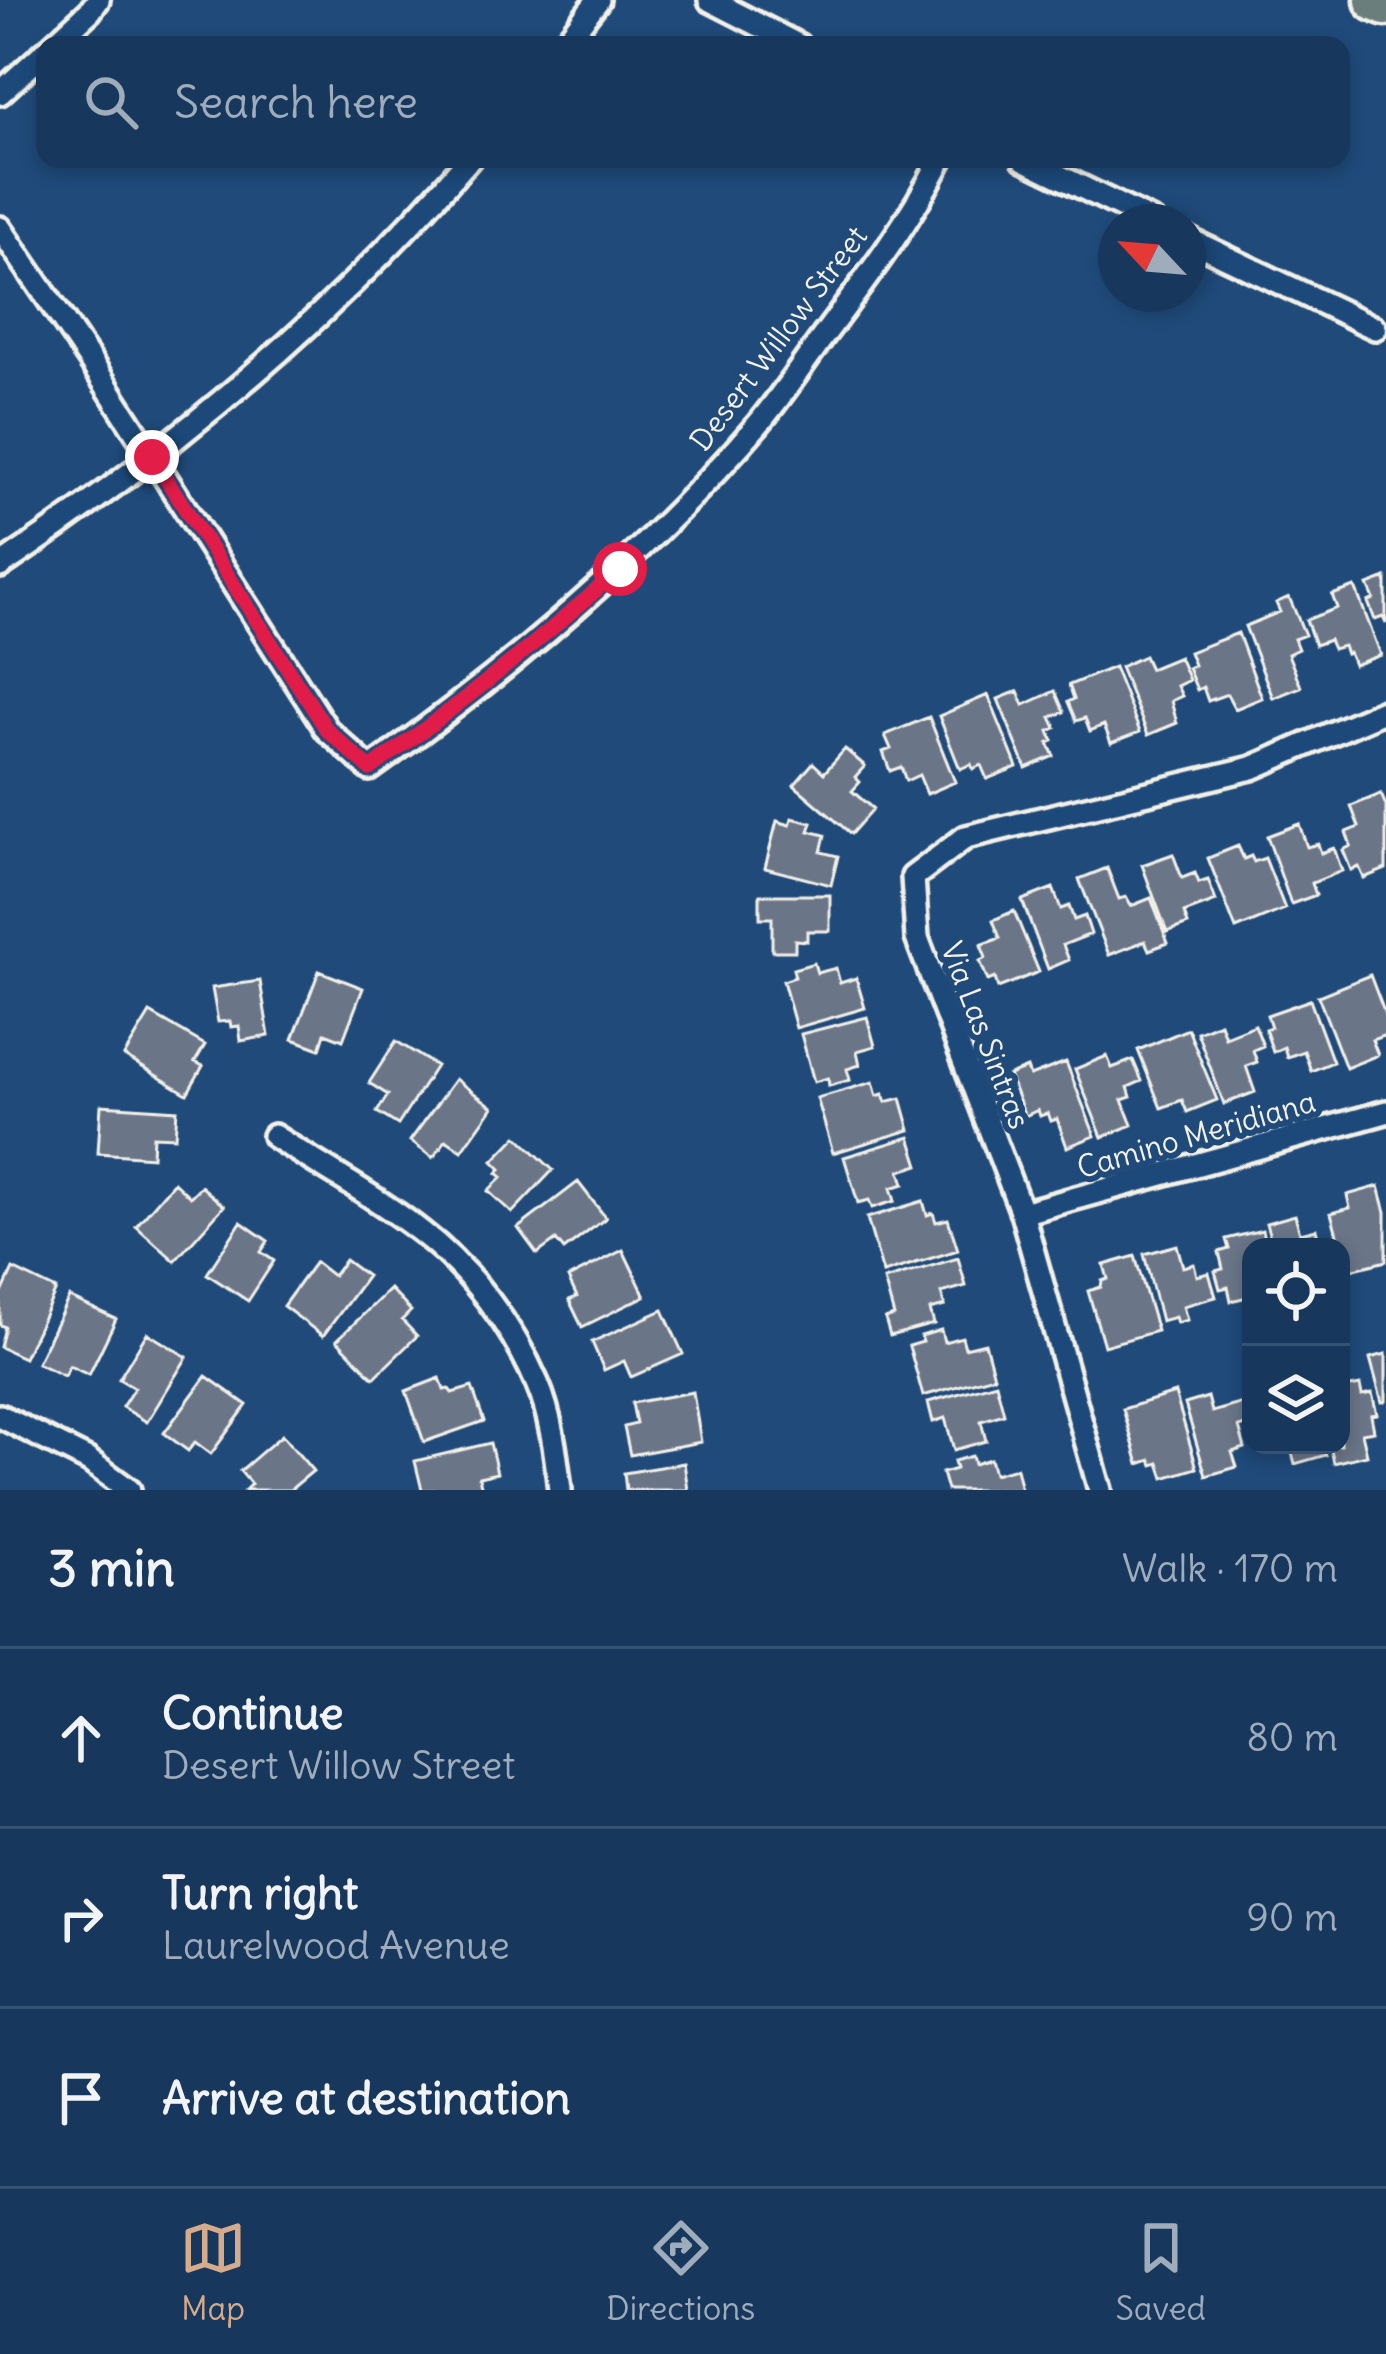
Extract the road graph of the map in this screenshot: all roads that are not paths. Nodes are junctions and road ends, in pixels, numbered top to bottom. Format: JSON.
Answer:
{"nodes":[{"id":1,"x":98,"y":0,"type":"edge"},
{"id":2,"x":598,"y":0,"type":"edge"},
{"id":3,"x":710,"y":0,"type":"edge"},
{"id":4,"x":1377,"y":0,"type":"edge"},
{"id":5,"x":1386,"y":4,"type":"edge"},
{"id":6,"x":62,"y":36,"type":"edge"},
{"id":7,"x":570,"y":36,"type":"edge"},
{"id":8,"x":780,"y":36,"type":"edge"},
{"id":9,"x":36,"y":60,"type":"edge"},
{"id":10,"x":0,"y":93,"type":"edge"},
{"id":11,"x":462,"y":168,"type":"edge"},
{"id":12,"x":935,"y":168,"type":"edge"},
{"id":13,"x":1043,"y":168,"type":"edge"},
{"id":14,"x":1117,"y":204,"type":"edge"},
{"id":15,"x":0,"y":228,"type":"edge"},
{"id":16,"x":1206,"y":248,"type":"edge"},
{"id":17,"x":1375,"y":328,"type":"dead end"},
{"id":18,"x":152,"y":457,"type":"junction"},
{"id":19,"x":0,"y":566,"type":"edge"},
{"id":20,"x":1386,"y":710,"type":"edge"},
{"id":21,"x":1386,"y":1112,"type":"edge"},
{"id":22,"x":274,"y":1136,"type":"dead end"},
{"id":23,"x":1022,"y":1213,"type":"junction"},
{"id":24,"x":0,"y":1416,"type":"edge"},
{"id":25,"x":129,"y":1490,"type":"edge"},
{"id":26,"x":560,"y":1490,"type":"edge"},
{"id":27,"x":1100,"y":1490,"type":"edge"}],
"edges":[{"from":1,"to":6,"type":"street"},
{"from":2,"to":7,"type":"street"},
{"from":3,"to":8,"type":"street"},
{"from":4,"to":5,"type":"highway"},
{"from":9,"to":10,"type":"street"},
{"from":11,"to":18,"type":"street"},
{"from":12,"to":18,"type":"street","name":"Desert Willow Street"},
{"from":13,"to":14,"type":"street"},
{"from":15,"to":18,"type":"street"},
{"from":16,"to":17,"type":"street"},
{"from":18,"to":19,"type":"street"},
{"from":20,"to":23,"type":"street","name":"Via Las Sintras"},
{"from":21,"to":23,"type":"street","name":"Camino Meridiana"},
{"from":22,"to":26,"type":"street"},
{"from":23,"to":27,"type":"street","name":"Via Las Sintras"},
{"from":24,"to":25,"type":"street"}]}
